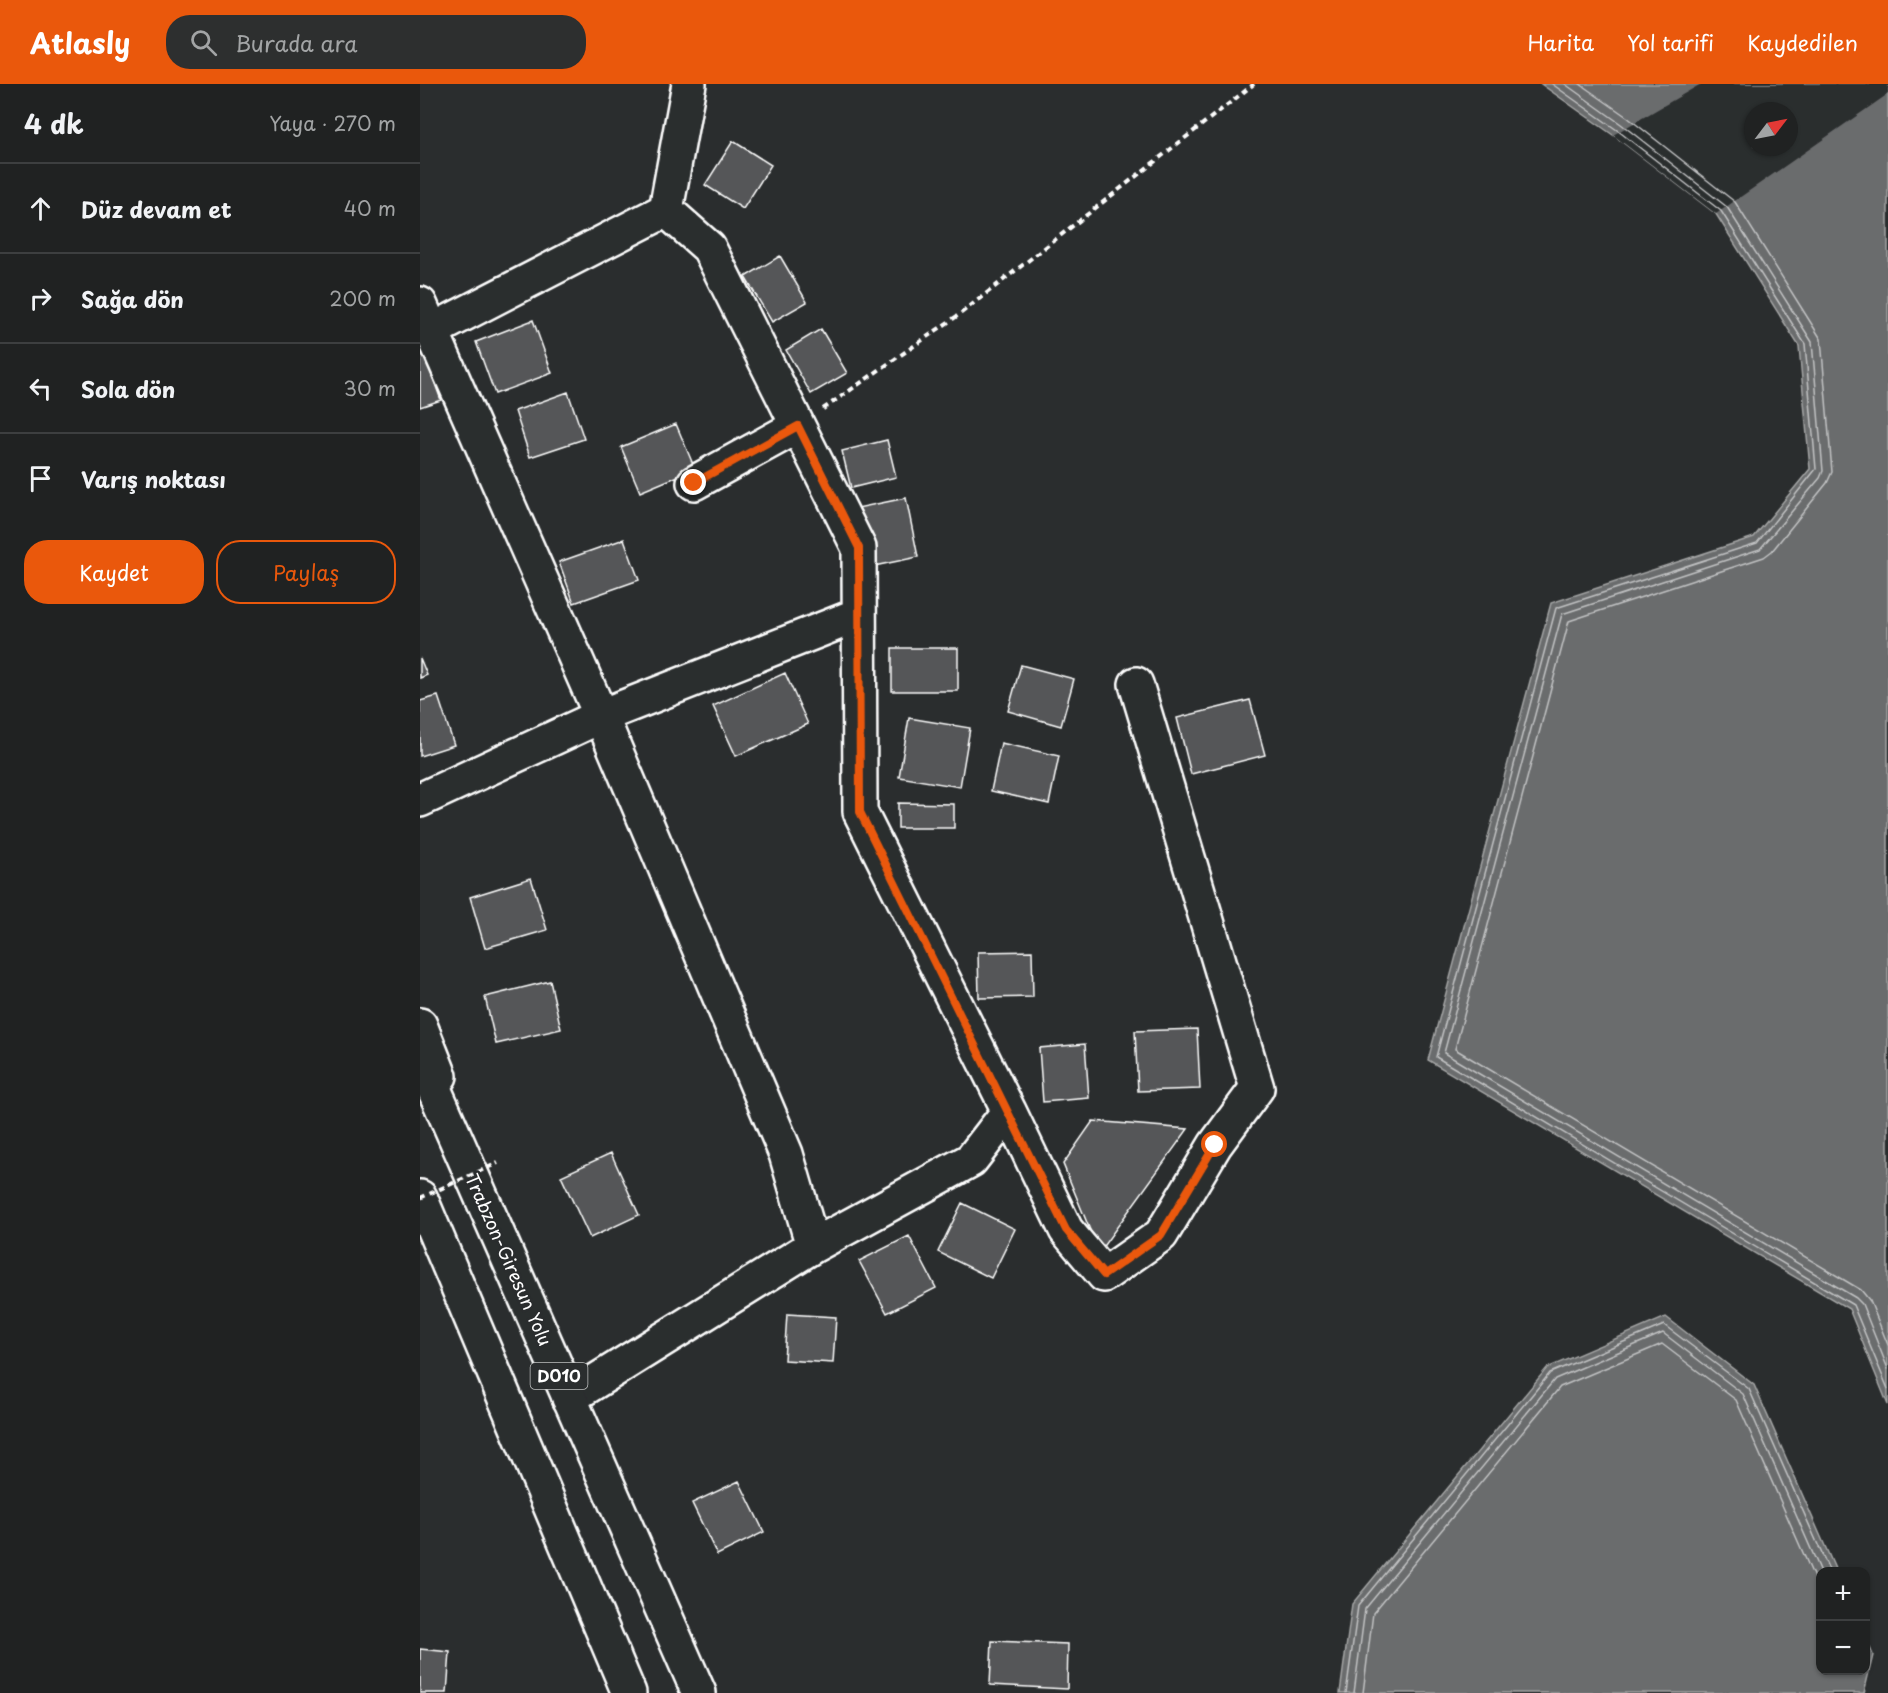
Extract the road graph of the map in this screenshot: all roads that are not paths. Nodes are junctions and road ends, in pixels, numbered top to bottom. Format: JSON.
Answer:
{"nodes":[{"id":1,"x":689,"y":84,"type":"edge"},
{"id":2,"x":666,"y":210,"type":"junction"},
{"id":3,"x":426,"y":318,"type":"edge"},
{"id":4,"x":798,"y":426,"type":"junction"},
{"id":5,"x":694,"y":483,"type":"dead end"},
{"id":6,"x":858,"y":615,"type":"junction"},
{"id":7,"x":1136,"y":684,"type":"dead end"},
{"id":8,"x":601,"y":716,"type":"junction"},
{"id":9,"x":420,"y":800,"type":"edge"},
{"id":10,"x":420,"y":1024,"type":"edge"},
{"id":11,"x":420,"y":1057,"type":"edge"},
{"id":12,"x":1009,"y":1110,"type":"junction"},
{"id":13,"x":420,"y":1197,"type":"edge"},
{"id":14,"x":813,"y":1246,"type":"junction"},
{"id":15,"x":420,"y":1248,"type":"edge"},
{"id":16,"x":537,"y":1327,"type":"junction"},
{"id":17,"x":569,"y":1398,"type":"junction"},
{"id":18,"x":590,"y":1604,"type":"junction"},
{"id":19,"x":629,"y":1693,"type":"edge"},
{"id":20,"x":699,"y":1693,"type":"edge"}],
"edges":[{"from":1,"to":2,"type":"main road"},
{"from":2,"to":3,"type":"main road"},
{"from":2,"to":4,"type":"main road"},
{"from":3,"to":8,"type":"main road"},
{"from":4,"to":5,"type":"main road"},
{"from":4,"to":6,"type":"main road"},
{"from":6,"to":8,"type":"main road"},
{"from":6,"to":12,"type":"main road"},
{"from":7,"to":12,"type":"main road"},
{"from":8,"to":9,"type":"main road"},
{"from":8,"to":14,"type":"main road"},
{"from":10,"to":16,"type":"main road"},
{"from":11,"to":16,"type":"main road","name":"Trabzon-Giresun Yolu","number":"D010"},
{"from":12,"to":14,"type":"main road"},
{"from":13,"to":18,"type":"main road"},
{"from":14,"to":17,"type":"main road"},
{"from":15,"to":18,"type":"main road"},
{"from":16,"to":17,"type":"main road","name":"Trabzon-Giresun Yolu","number":"D010"},
{"from":17,"to":20,"type":"main road","name":"Trabzon-Giresun Yolu","number":"D010"},
{"from":18,"to":19,"type":"main road"}]}
